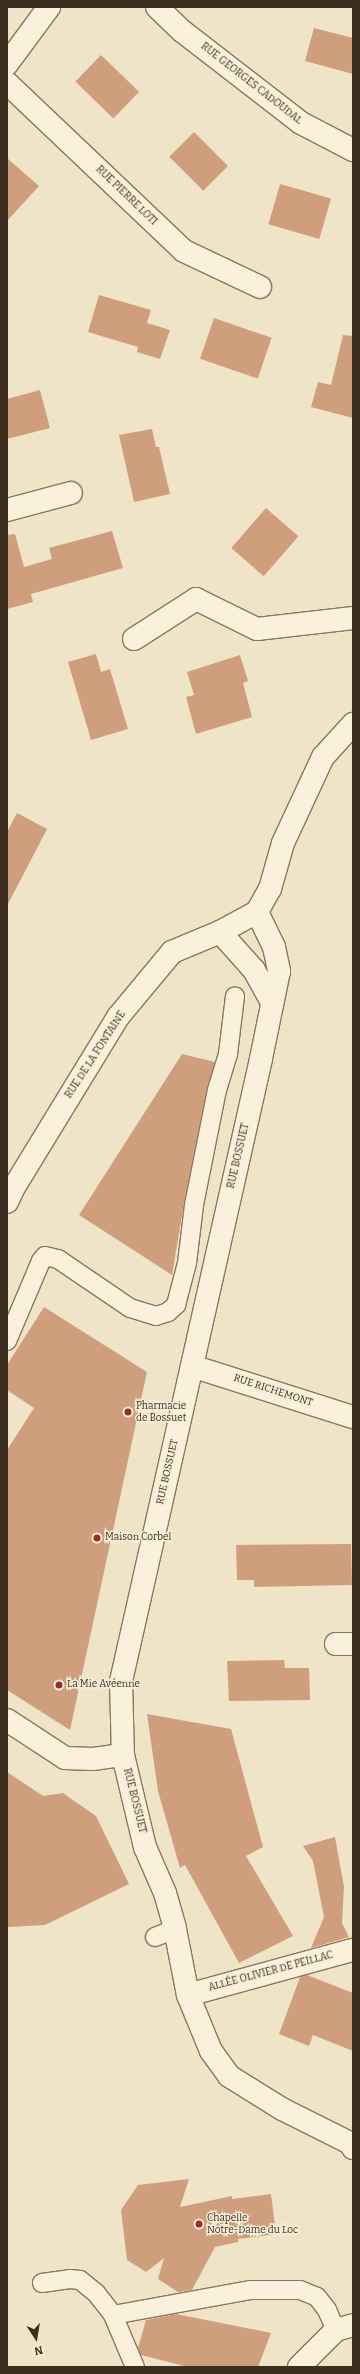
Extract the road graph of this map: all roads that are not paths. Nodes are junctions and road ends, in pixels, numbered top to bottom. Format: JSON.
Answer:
{"nodes":[{"id":1,"x":49,"y":7,"type":"edge"},
{"id":2,"x":157,"y":7,"type":"edge"},
{"id":3,"x":7,"y":64,"type":"edge"},
{"id":4,"x":7,"y":83,"type":"edge"},
{"id":5,"x":353,"y":150,"type":"edge"},
{"id":6,"x":260,"y":287,"type":"dead end"},
{"id":7,"x":71,"y":493,"type":"dead end"},
{"id":8,"x":7,"y":510,"type":"edge"},
{"id":9,"x":353,"y":618,"type":"edge"},
{"id":10,"x":134,"y":639,"type":"dead end"},
{"id":11,"x":353,"y":724,"type":"edge"},
{"id":12,"x":257,"y":912,"type":"junction"},
{"id":13,"x":220,"y":932,"type":"junction"},
{"id":14,"x":235,"y":996,"type":"dead end"},
{"id":15,"x":272,"y":1003,"type":"junction"},
{"id":16,"x":7,"y":1202,"type":"edge"},
{"id":17,"x":7,"y":1341,"type":"edge"},
{"id":18,"x":192,"y":1366,"type":"junction"},
{"id":19,"x":353,"y":1417,"type":"edge"},
{"id":20,"x":7,"y":1720,"type":"edge"},
{"id":21,"x":123,"y":1755,"type":"junction"},
{"id":22,"x":175,"y":1929,"type":"junction"},
{"id":23,"x":155,"y":1938,"type":"dead end"},
{"id":24,"x":353,"y":1950,"type":"edge"},
{"id":25,"x":188,"y":1995,"type":"junction"},
{"id":26,"x":353,"y":2148,"type":"edge"},
{"id":27,"x":42,"y":2283,"type":"dead end"},
{"id":28,"x":113,"y":2314,"type":"junction"},
{"id":29,"x":344,"y":2327,"type":"edge"},
{"id":30,"x":135,"y":2367,"type":"edge"},
{"id":31,"x":299,"y":2367,"type":"edge"}],
"edges":[{"from":1,"to":3,"type":"street"},
{"from":2,"to":5,"type":"street","name":"RUE GEORGES CADOUDAL"},
{"from":4,"to":6,"type":"street","name":"RUE PIERRE LOTI"},
{"from":7,"to":8,"type":"street"},
{"from":9,"to":10,"type":"street"},
{"from":11,"to":12,"type":"street"},
{"from":12,"to":13,"type":"street","name":"RUE DE LA FONTAINE"},
{"from":12,"to":15,"type":"street","name":"RUE BOSSUET"},
{"from":13,"to":15,"type":"street"},
{"from":13,"to":16,"type":"street","name":"RUE DE LA FONTAINE"},
{"from":14,"to":17,"type":"lane"},
{"from":15,"to":18,"type":"street","name":"RUE BOSSUET"},
{"from":18,"to":19,"type":"street","name":"RUE RICHEMONT"},
{"from":18,"to":21,"type":"street","name":"RUE BOSSUET"},
{"from":20,"to":21,"type":"street"},
{"from":21,"to":22,"type":"street","name":"RUE BOSSUET"},
{"from":22,"to":23,"type":"lane"},
{"from":22,"to":25,"type":"street","name":"RUE BOSSUET"},
{"from":24,"to":25,"type":"street","name":"ALLÉE OLIVIER DE PEILLAC"},
{"from":25,"to":26,"type":"street","name":"RUE BOSSUET"},
{"from":27,"to":28,"type":"lane"},
{"from":28,"to":29,"type":"lane"},
{"from":28,"to":30,"type":"lane"},
{"from":29,"to":31,"type":"street"}]}
